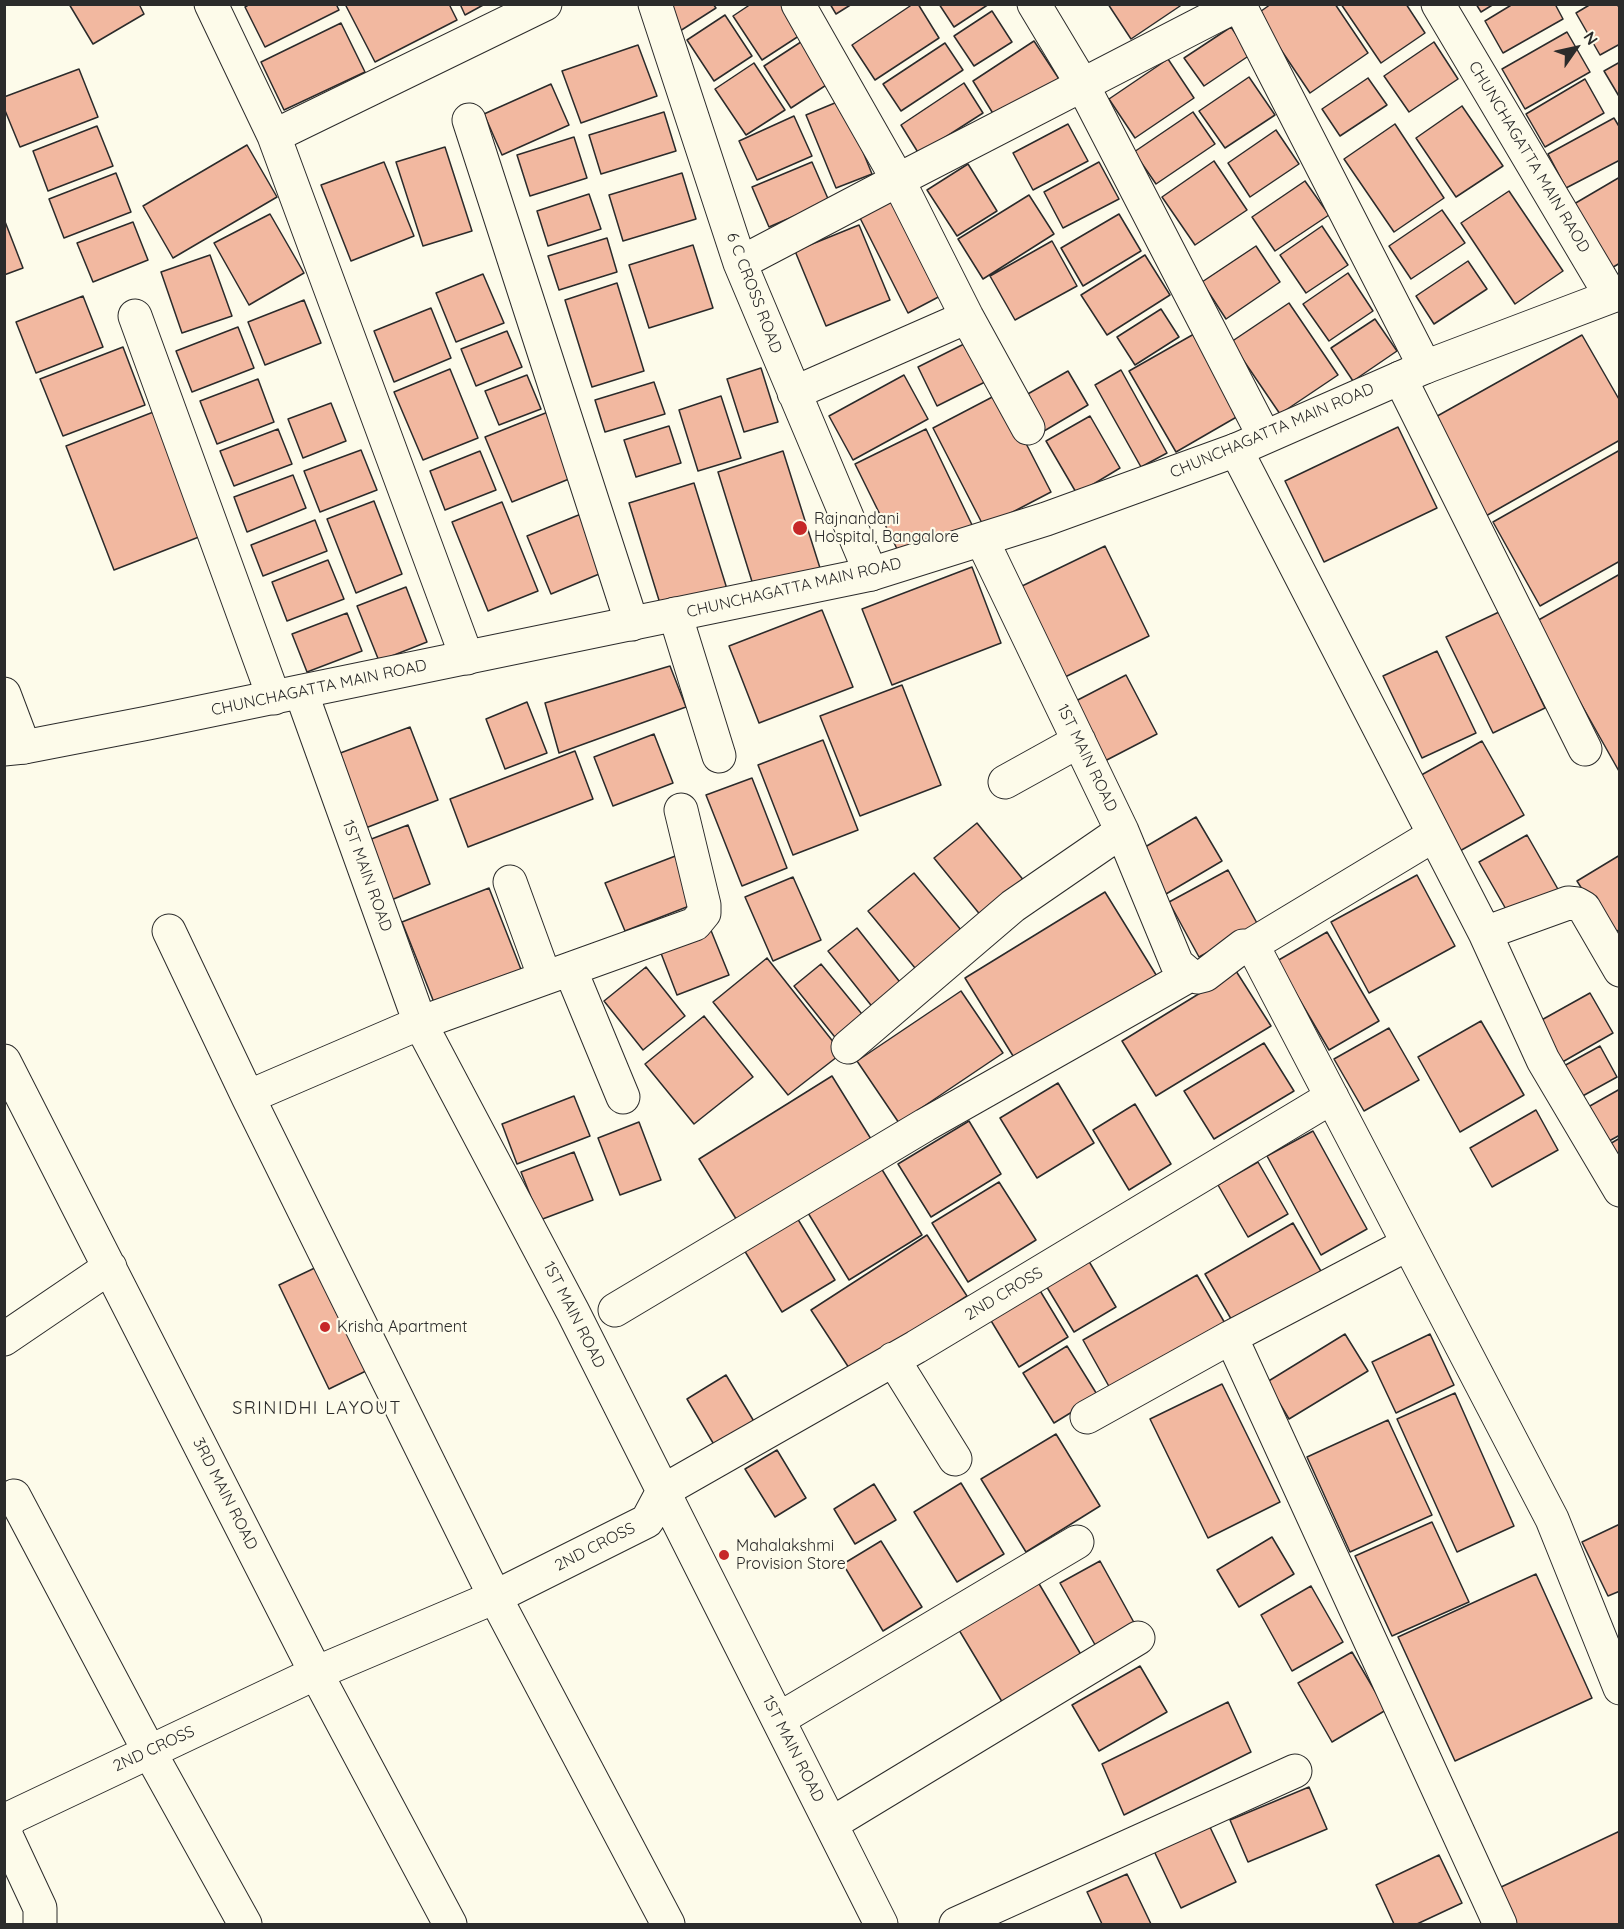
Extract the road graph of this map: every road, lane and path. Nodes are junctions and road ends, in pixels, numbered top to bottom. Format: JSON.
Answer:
{"nodes":[{"id":1,"x":211,"y":4,"type":"edge"},
{"id":2,"x":545,"y":4,"type":"edge"},
{"id":3,"x":655,"y":4,"type":"edge"},
{"id":4,"x":798,"y":4,"type":"edge"},
{"id":5,"x":1034,"y":4,"type":"edge"},
{"id":6,"x":1239,"y":4,"type":"edge"},
{"id":7,"x":1438,"y":4,"type":"edge"},
{"id":8,"x":1082,"y":84,"type":"junction"},
{"id":9,"x":469,"y":120,"type":"dead end"},
{"id":10,"x":274,"y":136,"type":"junction"},
{"id":11,"x":898,"y":180,"type":"junction"},
{"id":12,"x":740,"y":263,"type":"junction"},
{"id":13,"x":1617,"y":300,"type":"edge"},
{"id":14,"x":135,"y":316,"type":"dead end"},
{"id":15,"x":968,"y":317,"type":"junction"},
{"id":16,"x":1412,"y":373,"type":"junction"},
{"id":17,"x":795,"y":393,"type":"junction"},
{"id":18,"x":1028,"y":428,"type":"dead end"},
{"id":19,"x":1250,"y":443,"type":"junction"},
{"id":20,"x":982,"y":540,"type":"junction"},
{"id":21,"x":871,"y":574,"type":"junction"},
{"id":22,"x":675,"y":614,"type":"junction"},
{"id":23,"x":632,"y":624,"type":"junction"},
{"id":24,"x":467,"y":658,"type":"junction"},
{"id":25,"x":4,"y":694,"type":"edge"},
{"id":26,"x":287,"y":695,"type":"junction"},
{"id":27,"x":1078,"y":741,"type":"junction"},
{"id":28,"x":14,"y":748,"type":"edge"},
{"id":29,"x":1585,"y":749,"type":"dead end"},
{"id":30,"x":719,"y":756,"type":"dead end"},
{"id":31,"x":1005,"y":782,"type":"dead end"},
{"id":32,"x":681,"y":810,"type":"dead end"},
{"id":33,"x":1122,"y":831,"type":"junction"},
{"id":34,"x":1434,"y":835,"type":"junction"},
{"id":35,"x":510,"y":882,"type":"dead end"},
{"id":36,"x":169,"y":932,"type":"dead end"},
{"id":37,"x":1485,"y":933,"type":"junction"},
{"id":38,"x":1250,"y":946,"type":"junction"},
{"id":39,"x":1620,"y":970,"type":"edge"},
{"id":40,"x":558,"y":973,"type":"junction"},
{"id":41,"x":1190,"y":975,"type":"junction"},
{"id":42,"x":420,"y":1023,"type":"junction"},
{"id":43,"x":848,"y":1047,"type":"dead end"},
{"id":44,"x":4,"y":1061,"type":"edge"},
{"id":45,"x":248,"y":1097,"type":"junction"},
{"id":46,"x":623,"y":1097,"type":"dead end"},
{"id":47,"x":1332,"y":1097,"type":"junction"},
{"id":48,"x":1620,"y":1190,"type":"edge"},
{"id":49,"x":1408,"y":1244,"type":"junction"},
{"id":50,"x":110,"y":1267,"type":"junction"},
{"id":51,"x":615,"y":1310,"type":"dead end"},
{"id":52,"x":1231,"y":1337,"type":"junction"},
{"id":53,"x":4,"y":1339,"type":"edge"},
{"id":54,"x":893,"y":1359,"type":"junction"},
{"id":55,"x":1087,"y":1417,"type":"dead end"},
{"id":56,"x":955,"y":1459,"type":"dead end"},
{"id":57,"x":663,"y":1491,"type":"junction"},
{"id":58,"x":14,"y":1496,"type":"dead end"},
{"id":59,"x":1077,"y":1542,"type":"dead end"},
{"id":60,"x":495,"y":1597,"type":"junction"},
{"id":61,"x":1138,"y":1638,"type":"dead end"},
{"id":62,"x":316,"y":1674,"type":"junction"},
{"id":63,"x":1620,"y":1688,"type":"edge"},
{"id":64,"x":779,"y":1719,"type":"junction"},
{"id":65,"x":149,"y":1751,"type":"junction"},
{"id":66,"x":1295,"y":1772,"type":"dead end"},
{"id":67,"x":8,"y":1811,"type":"edge"},
{"id":68,"x":831,"y":1824,"type":"junction"},
{"id":69,"x":43,"y":1919,"type":"edge"},
{"id":70,"x":245,"y":1924,"type":"edge"},
{"id":71,"x":450,"y":1924,"type":"edge"},
{"id":72,"x":668,"y":1924,"type":"edge"},
{"id":73,"x":881,"y":1924,"type":"edge"},
{"id":74,"x":956,"y":1924,"type":"edge"},
{"id":75,"x":1500,"y":1924,"type":"edge"}],
"edges":[{"from":1,"to":10,"type":"street"},
{"from":2,"to":10,"type":"street"},
{"from":3,"to":12,"type":"street","name":"6 C CROSS ROAD"},
{"from":4,"to":11,"type":"street"},
{"from":5,"to":8,"type":"street"},
{"from":6,"to":8,"type":"street"},
{"from":6,"to":16,"type":"street"},
{"from":7,"to":13,"type":"street","name":"CHUNCHAGATTA MAIN RAOD"},
{"from":8,"to":11,"type":"street"},
{"from":8,"to":19,"type":"street"},
{"from":9,"to":23,"type":"street"},
{"from":10,"to":24,"type":"street"},
{"from":11,"to":12,"type":"street"},
{"from":11,"to":15,"type":"street"},
{"from":12,"to":17,"type":"street","name":"6 C CROSS ROAD"},
{"from":13,"to":16,"type":"street","name":"CHUNCHAGATTA MAIN ROAD"},
{"from":14,"to":26,"type":"street","name":"1ST MAIN ROAD"},
{"from":15,"to":17,"type":"street"},
{"from":15,"to":18,"type":"street"},
{"from":16,"to":19,"type":"street","name":"CHUNCHAGATTA MAIN ROAD"},
{"from":16,"to":29,"type":"street"},
{"from":17,"to":21,"type":"street","name":"6 C CROSS ROAD"},
{"from":19,"to":20,"type":"street","name":"CHUNCHAGATTA MAIN ROAD"},
{"from":19,"to":34,"type":"street"},
{"from":20,"to":21,"type":"street","name":"CHUNCHAGATTA MAIN ROAD"},
{"from":20,"to":27,"type":"street","name":"1ST MAIN ROAD"},
{"from":21,"to":22,"type":"street","name":"CHUNCHAGATTA MAIN ROAD"},
{"from":22,"to":23,"type":"street","name":"CHUNCHAGATTA MAIN ROAD"},
{"from":22,"to":30,"type":"street"},
{"from":23,"to":24,"type":"street","name":"CHUNCHAGATTA MAIN ROAD"},
{"from":24,"to":26,"type":"street","name":"CHUNCHAGATTA MAIN ROAD"},
{"from":25,"to":28,"type":"street"},
{"from":26,"to":28,"type":"street","name":"CHUNCHAGATTA MAIN ROAD"},
{"from":26,"to":42,"type":"street","name":"1ST MAIN ROAD"},
{"from":27,"to":31,"type":"street"},
{"from":27,"to":33,"type":"street","name":"1ST MAIN ROAD"},
{"from":32,"to":40,"type":"street"},
{"from":33,"to":41,"type":"street","name":"1ST MAIN ROAD"},
{"from":33,"to":43,"type":"street"},
{"from":34,"to":37,"type":"street"},
{"from":34,"to":38,"type":"street"},
{"from":35,"to":40,"type":"street"},
{"from":36,"to":45,"type":"street"},
{"from":37,"to":39,"type":"street"},
{"from":37,"to":48,"type":"street"},
{"from":38,"to":41,"type":"street"},
{"from":38,"to":47,"type":"street"},
{"from":40,"to":42,"type":"street"},
{"from":40,"to":46,"type":"street"},
{"from":41,"to":51,"type":"street"},
{"from":42,"to":45,"type":"street"},
{"from":42,"to":57,"type":"street","name":"1ST MAIN ROAD"},
{"from":44,"to":50,"type":"street","name":"3RD MAIN ROAD"},
{"from":45,"to":60,"type":"street"},
{"from":47,"to":49,"type":"street"},
{"from":47,"to":54,"type":"street","name":"2ND CROSS"},
{"from":49,"to":52,"type":"street"},
{"from":49,"to":63,"type":"street"},
{"from":50,"to":53,"type":"street"},
{"from":50,"to":62,"type":"street","name":"3RD MAIN ROAD"},
{"from":52,"to":55,"type":"street"},
{"from":52,"to":75,"type":"street"},
{"from":54,"to":56,"type":"street"},
{"from":54,"to":57,"type":"street","name":"2ND CROSS"},
{"from":57,"to":60,"type":"street","name":"2ND CROSS"},
{"from":57,"to":64,"type":"street","name":"1ST MAIN ROAD"},
{"from":58,"to":65,"type":"street"},
{"from":59,"to":64,"type":"street"},
{"from":60,"to":62,"type":"street","name":"2ND CROSS"},
{"from":60,"to":72,"type":"street"},
{"from":61,"to":68,"type":"street"},
{"from":62,"to":65,"type":"street","name":"2ND CROSS"},
{"from":62,"to":71,"type":"street","name":"3RD MAIN ROAD"},
{"from":64,"to":68,"type":"street","name":"1ST MAIN ROAD"},
{"from":65,"to":67,"type":"street","name":"2ND CROSS"},
{"from":65,"to":70,"type":"street"},
{"from":66,"to":74,"type":"street"},
{"from":67,"to":69,"type":"street","name":"2ND CROSS"},
{"from":68,"to":73,"type":"street","name":"1ST MAIN ROAD"}]}
